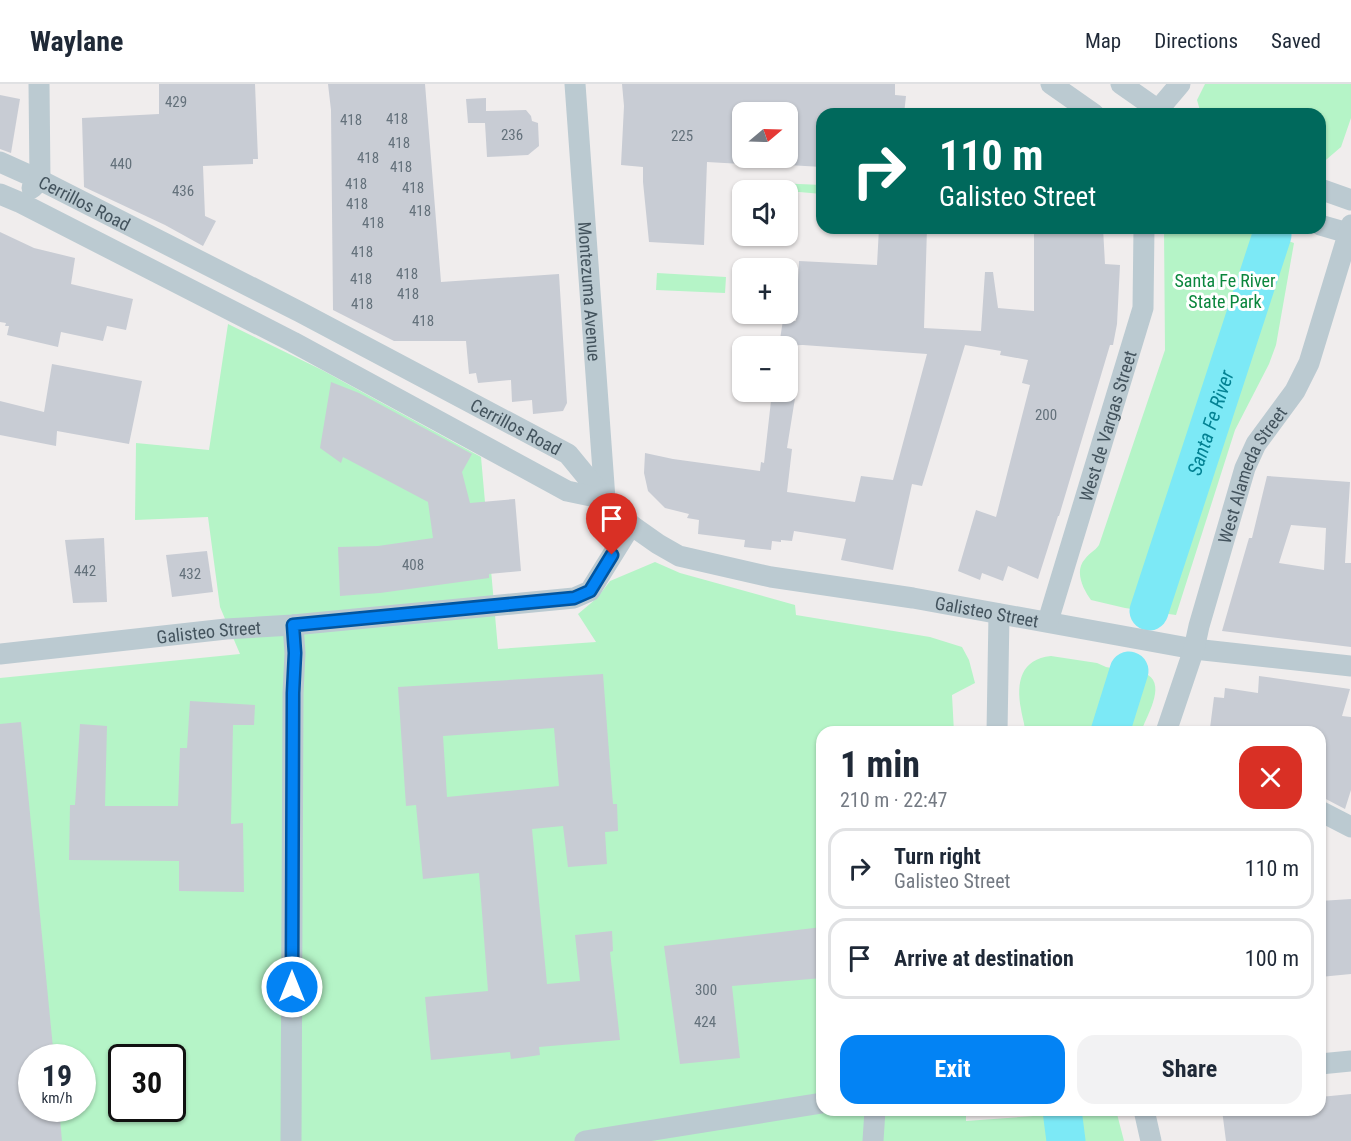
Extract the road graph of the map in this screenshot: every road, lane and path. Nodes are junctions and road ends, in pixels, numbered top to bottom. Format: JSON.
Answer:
{"nodes":[{"id":1,"x":39,"y":84,"type":"edge"},
{"id":2,"x":575,"y":84,"type":"edge"},
{"id":3,"x":1051,"y":84,"type":"edge"},
{"id":4,"x":1121,"y":84,"type":"edge"},
{"id":5,"x":1179,"y":84,"type":"edge"},
{"id":6,"x":1085,"y":108,"type":"edge"},
{"id":7,"x":1155,"y":108,"type":"edge"},
{"id":8,"x":1164,"y":108,"type":"edge"},
{"id":9,"x":0,"y":162,"type":"edge"},
{"id":10,"x":40,"y":180,"type":"junction"},
{"id":11,"x":1326,"y":191,"type":"edge"},
{"id":12,"x":10,"y":198,"type":"edge"},
{"id":13,"x":1351,"y":200,"type":"edge"},
{"id":14,"x":1326,"y":226,"type":"edge"},
{"id":15,"x":1350,"y":231,"type":"edge"},
{"id":16,"x":1144,"y":234,"type":"edge"},
{"id":17,"x":605,"y":499,"type":"junction"},
{"id":18,"x":631,"y":525,"type":"junction"},
{"id":19,"x":999,"y":614,"type":"junction"},
{"id":20,"x":1048,"y":621,"type":"junction"},
{"id":21,"x":293,"y":625,"type":"junction"},
{"id":22,"x":1194,"y":649,"type":"junction"},
{"id":23,"x":0,"y":654,"type":"edge"},
{"id":24,"x":1351,"y":666,"type":"edge"},
{"id":25,"x":997,"y":726,"type":"edge"},
{"id":26,"x":1171,"y":726,"type":"edge"},
{"id":27,"x":1326,"y":813,"type":"edge"},
{"id":28,"x":1351,"y":827,"type":"edge"},
{"id":29,"x":1351,"y":1061,"type":"edge"},
{"id":30,"x":1326,"y":1063,"type":"edge"},
{"id":31,"x":816,"y":1104,"type":"edge"},
{"id":32,"x":875,"y":1116,"type":"edge"},
{"id":33,"x":1145,"y":1116,"type":"edge"},
{"id":34,"x":291,"y":1141,"type":"edge"},
{"id":35,"x":585,"y":1141,"type":"edge"},
{"id":36,"x":873,"y":1141,"type":"edge"},
{"id":37,"x":1151,"y":1141,"type":"edge"}],
"edges":[{"from":1,"to":10,"type":"street"},
{"from":2,"to":17,"type":"street","name":"Montezuma Avenue"},
{"from":3,"to":6,"type":"street"},
{"from":4,"to":7,"type":"street"},
{"from":5,"to":8,"type":"street"},
{"from":9,"to":10,"type":"street","name":"Cerrillos Road"},
{"from":10,"to":12,"type":"street"},
{"from":10,"to":17,"type":"street","name":"Cerrillos Road"},
{"from":11,"to":13,"type":"street"},
{"from":12,"to":17,"type":"street","name":"Cerrillos Road"},
{"from":14,"to":15,"type":"street"},
{"from":15,"to":22,"type":"street","name":"West Alameda Street"},
{"from":16,"to":20,"type":"street","name":"West de Vargas Street"},
{"from":17,"to":18,"type":"street","name":"Galisteo Street"},
{"from":18,"to":19,"type":"street","name":"Galisteo Street"},
{"from":18,"to":21,"type":"street","name":"Galisteo Street"},
{"from":19,"to":20,"type":"street","name":"Galisteo Street"},
{"from":19,"to":25,"type":"street"},
{"from":20,"to":22,"type":"street","name":"Galisteo Street"},
{"from":21,"to":23,"type":"street","name":"Galisteo Street"},
{"from":21,"to":34,"type":"street"},
{"from":22,"to":24,"type":"street","name":"Galisteo Street"},
{"from":22,"to":26,"type":"street","name":"West Alameda Street"},
{"from":27,"to":28,"type":"street"},
{"from":29,"to":30,"type":"street"},
{"from":31,"to":35,"type":"street"},
{"from":32,"to":36,"type":"street"},
{"from":33,"to":37,"type":"street"}]}
